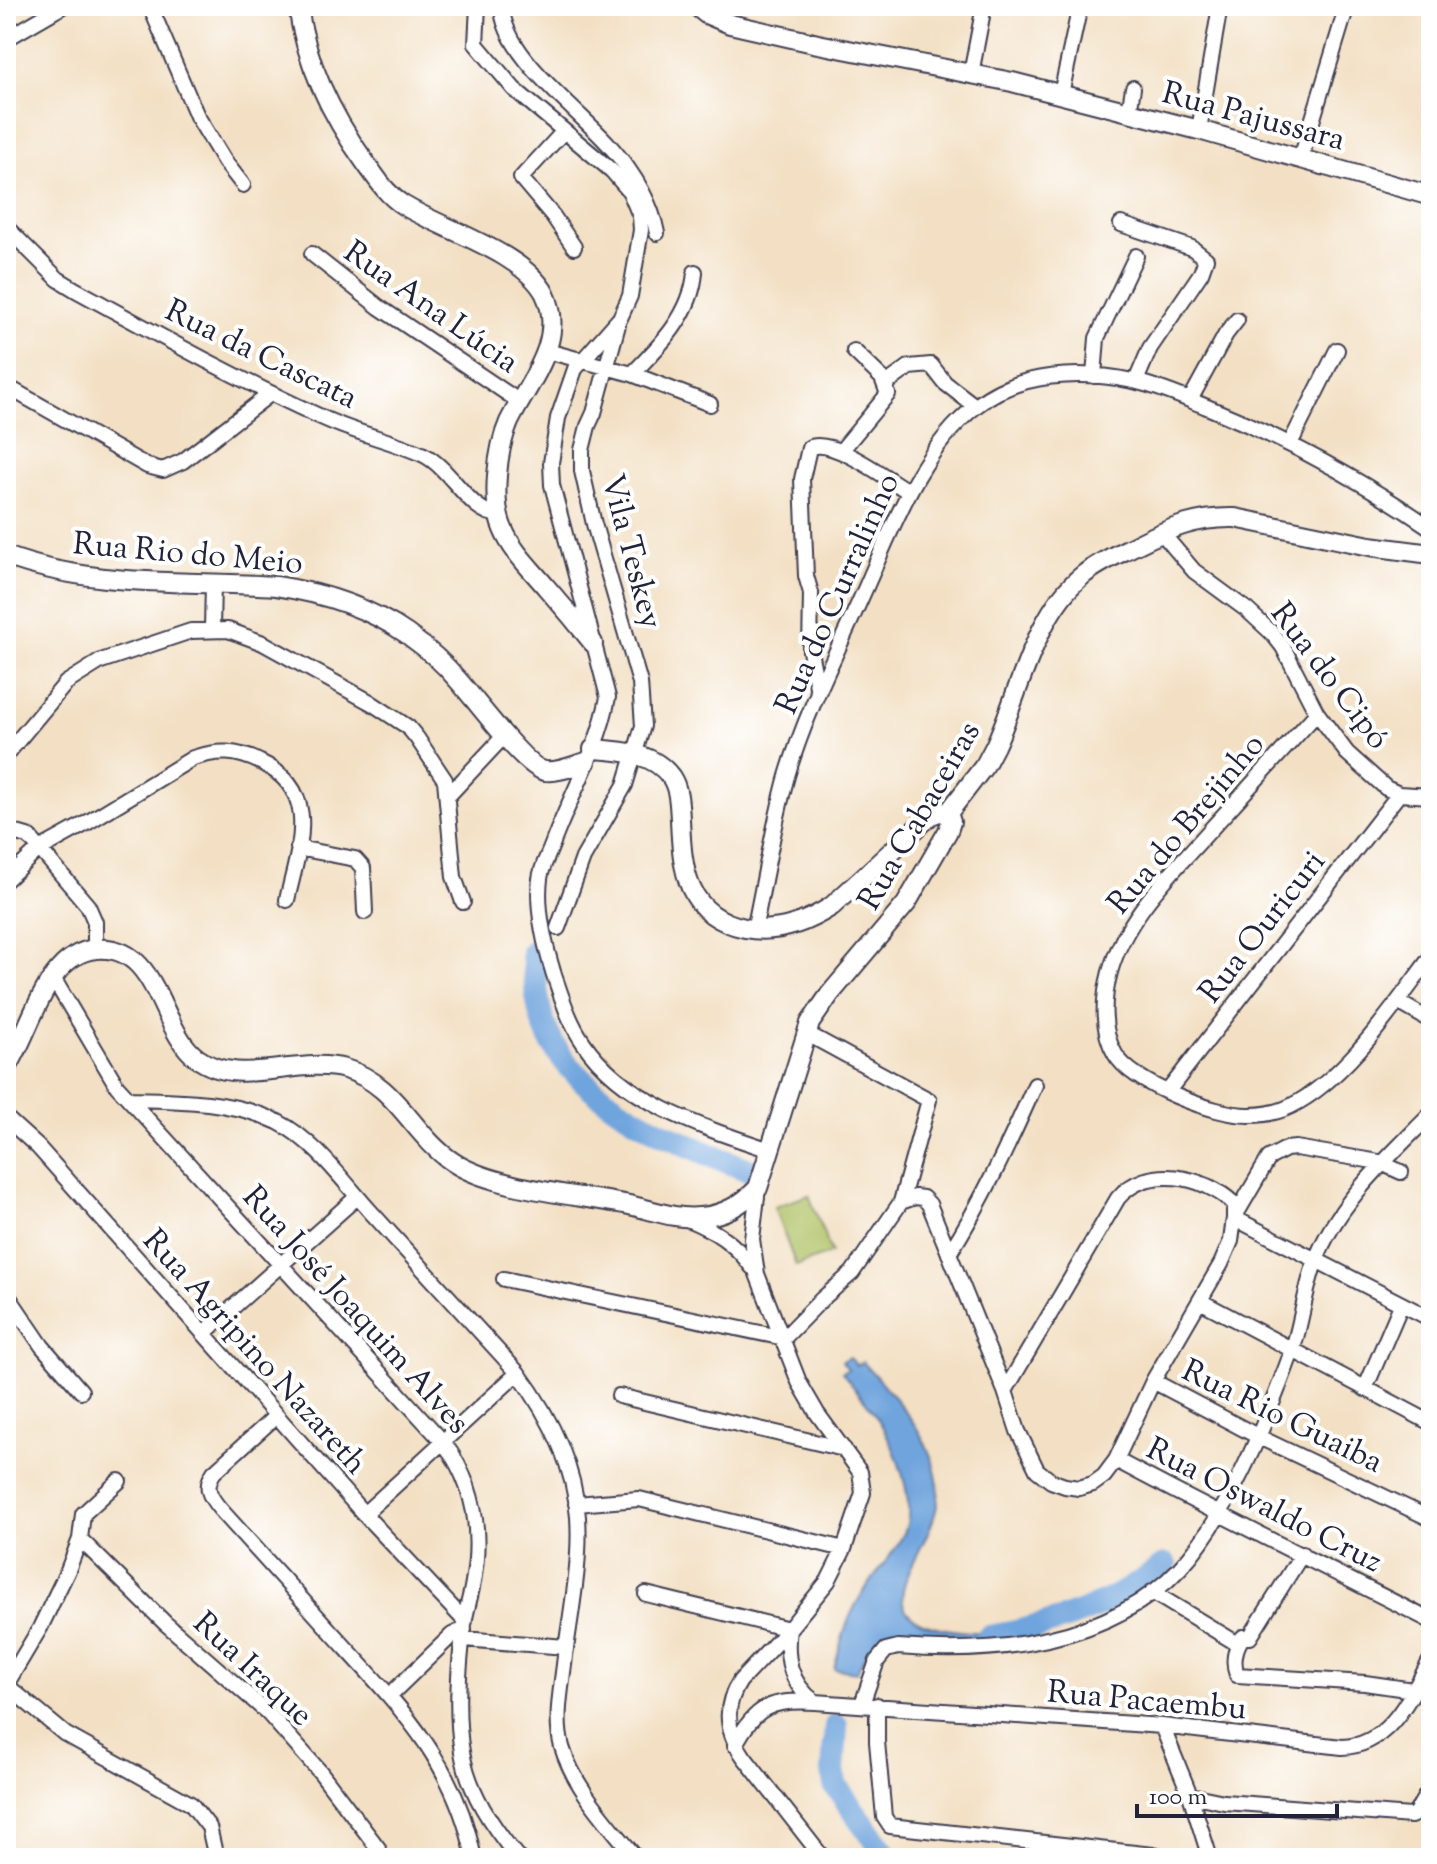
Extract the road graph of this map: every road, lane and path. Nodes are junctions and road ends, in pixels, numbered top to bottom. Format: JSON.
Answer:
{"nodes":[{"id":1,"x":63,"y":6,"type":"edge"},
{"id":2,"x":150,"y":6,"type":"edge"},
{"id":3,"x":298,"y":6,"type":"edge"},
{"id":4,"x":478,"y":6,"type":"edge"},
{"id":5,"x":502,"y":6,"type":"edge"},
{"id":6,"x":644,"y":6,"type":"edge"},
{"id":7,"x":685,"y":6,"type":"edge"},
{"id":8,"x":696,"y":6,"type":"edge"},
{"id":9,"x":984,"y":6,"type":"edge"},
{"id":10,"x":1080,"y":6,"type":"edge"},
{"id":11,"x":1220,"y":6,"type":"edge"},
{"id":12,"x":1347,"y":6,"type":"edge"},
{"id":13,"x":6,"y":39,"type":"edge"},
{"id":14,"x":971,"y":74,"type":"junction"},
{"id":15,"x":1133,"y":88,"type":"dead end"},
{"id":16,"x":1061,"y":94,"type":"junction"},
{"id":17,"x":1129,"y":112,"type":"junction"},
{"id":18,"x":1199,"y":130,"type":"junction"},
{"id":19,"x":563,"y":132,"type":"junction"},
{"id":20,"x":1302,"y":154,"type":"junction"},
{"id":21,"x":243,"y":185,"type":"dead end"},
{"id":22,"x":1431,"y":196,"type":"edge"},
{"id":23,"x":1121,"y":224,"type":"dead end"},
{"id":24,"x":6,"y":227,"type":"edge"},
{"id":25,"x":657,"y":233,"type":"dead end"},
{"id":26,"x":574,"y":247,"type":"dead end"},
{"id":27,"x":312,"y":254,"type":"dead end"},
{"id":28,"x":1136,"y":256,"type":"dead end"},
{"id":29,"x":695,"y":272,"type":"dead end"},
{"id":30,"x":620,"y":318,"type":"junction"},
{"id":31,"x":1237,"y":320,"type":"dead end"},
{"id":32,"x":1337,"y":350,"type":"dead end"},
{"id":33,"x":547,"y":351,"type":"junction"},
{"id":34,"x":854,"y":351,"type":"dead end"},
{"id":35,"x":580,"y":360,"type":"junction"},
{"id":36,"x":605,"y":367,"type":"junction"},
{"id":37,"x":632,"y":374,"type":"junction"},
{"id":38,"x":1094,"y":376,"type":"junction"},
{"id":39,"x":1136,"y":381,"type":"junction"},
{"id":40,"x":886,"y":384,"type":"junction"},
{"id":41,"x":6,"y":386,"type":"edge"},
{"id":42,"x":270,"y":394,"type":"junction"},
{"id":43,"x":1190,"y":400,"type":"junction"},
{"id":44,"x":520,"y":402,"type":"junction"},
{"id":45,"x":710,"y":404,"type":"dead end"},
{"id":46,"x":975,"y":406,"type":"junction"},
{"id":47,"x":1290,"y":444,"type":"junction"},
{"id":48,"x":841,"y":451,"type":"junction"},
{"id":49,"x":909,"y":492,"type":"junction"},
{"id":50,"x":498,"y":514,"type":"junction"},
{"id":51,"x":1431,"y":528,"type":"edge"},
{"id":52,"x":1161,"y":532,"type":"junction"},
{"id":53,"x":1431,"y":554,"type":"edge"},
{"id":54,"x":6,"y":556,"type":"edge"},
{"id":55,"x":213,"y":583,"type":"junction"},
{"id":56,"x":212,"y":629,"type":"junction"},
{"id":57,"x":593,"y":643,"type":"junction"},
{"id":58,"x":818,"y":692,"type":"junction"},
{"id":59,"x":1317,"y":713,"type":"junction"},
{"id":60,"x":505,"y":735,"type":"junction"},
{"id":61,"x":635,"y":752,"type":"junction"},
{"id":62,"x":6,"y":755,"type":"edge"},
{"id":63,"x":590,"y":756,"type":"junction"},
{"id":64,"x":1399,"y":794,"type":"junction"},
{"id":65,"x":1431,"y":796,"type":"edge"},
{"id":66,"x":447,"y":797,"type":"junction"},
{"id":67,"x":948,"y":813,"type":"junction"},
{"id":68,"x":6,"y":830,"type":"edge"},
{"id":69,"x":298,"y":848,"type":"junction"},
{"id":70,"x":38,"y":850,"type":"junction"},
{"id":71,"x":6,"y":880,"type":"edge"},
{"id":72,"x":287,"y":900,"type":"dead end"},
{"id":73,"x":463,"y":902,"type":"dead end"},
{"id":74,"x":365,"y":912,"type":"dead end"},
{"id":75,"x":558,"y":928,"type":"dead end"},
{"id":76,"x":754,"y":930,"type":"junction"},
{"id":77,"x":95,"y":949,"type":"junction"},
{"id":78,"x":1431,"y":957,"type":"edge"},
{"id":79,"x":52,"y":976,"type":"junction"},
{"id":80,"x":1398,"y":1002,"type":"junction"},
{"id":81,"x":1431,"y":1021,"type":"edge"},
{"id":82,"x":806,"y":1033,"type":"junction"},
{"id":83,"x":6,"y":1069,"type":"edge"},
{"id":84,"x":1035,"y":1085,"type":"dead end"},
{"id":85,"x":1168,"y":1091,"type":"junction"},
{"id":86,"x":129,"y":1099,"type":"junction"},
{"id":87,"x":1431,"y":1114,"type":"edge"},
{"id":88,"x":6,"y":1118,"type":"edge"},
{"id":89,"x":770,"y":1150,"type":"junction"},
{"id":90,"x":1383,"y":1164,"type":"junction"},
{"id":91,"x":1401,"y":1172,"type":"dead end"},
{"id":92,"x":758,"y":1188,"type":"junction"},
{"id":93,"x":357,"y":1197,"type":"junction"},
{"id":94,"x":901,"y":1202,"type":"junction"},
{"id":95,"x":682,"y":1218,"type":"junction"},
{"id":96,"x":1234,"y":1218,"type":"junction"},
{"id":97,"x":949,"y":1254,"type":"junction"},
{"id":98,"x":1316,"y":1260,"type":"junction"},
{"id":99,"x":281,"y":1266,"type":"junction"},
{"id":100,"x":757,"y":1274,"type":"junction"},
{"id":101,"x":504,"y":1279,"type":"dead end"},
{"id":102,"x":6,"y":1293,"type":"edge"},
{"id":103,"x":1200,"y":1301,"type":"junction"},
{"id":104,"x":1401,"y":1305,"type":"junction"},
{"id":105,"x":1431,"y":1319,"type":"edge"},
{"id":106,"x":204,"y":1333,"type":"junction"},
{"id":107,"x":784,"y":1338,"type":"junction"},
{"id":108,"x":1292,"y":1350,"type":"junction"},
{"id":109,"x":518,"y":1373,"type":"junction"},
{"id":110,"x":1153,"y":1381,"type":"junction"},
{"id":111,"x":1365,"y":1389,"type":"junction"},
{"id":112,"x":81,"y":1391,"type":"dead end"},
{"id":113,"x":1005,"y":1391,"type":"junction"},
{"id":114,"x":619,"y":1396,"type":"dead end"},
{"id":115,"x":276,"y":1416,"type":"junction"},
{"id":116,"x":1431,"y":1423,"type":"edge"},
{"id":117,"x":1259,"y":1437,"type":"junction"},
{"id":118,"x":444,"y":1443,"type":"junction"},
{"id":119,"x":844,"y":1449,"type":"junction"},
{"id":120,"x":1116,"y":1460,"type":"junction"},
{"id":121,"x":119,"y":1481,"type":"dead end"},
{"id":122,"x":576,"y":1504,"type":"junction"},
{"id":123,"x":364,"y":1514,"type":"junction"},
{"id":124,"x":1217,"y":1514,"type":"junction"},
{"id":125,"x":1431,"y":1519,"type":"edge"},
{"id":126,"x":80,"y":1539,"type":"junction"},
{"id":127,"x":844,"y":1549,"type":"junction"},
{"id":128,"x":1302,"y":1554,"type":"junction"},
{"id":129,"x":1152,"y":1592,"type":"junction"},
{"id":130,"x":646,"y":1594,"type":"dead end"},
{"id":131,"x":1431,"y":1621,"type":"edge"},
{"id":132,"x":789,"y":1629,"type":"junction"},
{"id":133,"x":464,"y":1630,"type":"junction"},
{"id":134,"x":1238,"y":1644,"type":"junction"},
{"id":135,"x":566,"y":1647,"type":"junction"},
{"id":136,"x":1431,"y":1659,"type":"edge"},
{"id":137,"x":6,"y":1685,"type":"edge"},
{"id":138,"x":1413,"y":1690,"type":"junction"},
{"id":139,"x":390,"y":1695,"type":"junction"},
{"id":140,"x":815,"y":1702,"type":"junction"},
{"id":141,"x":870,"y":1704,"type":"junction"},
{"id":142,"x":1162,"y":1726,"type":"junction"},
{"id":143,"x":735,"y":1745,"type":"junction"},
{"id":144,"x":1431,"y":1787,"type":"edge"},
{"id":145,"x":1190,"y":1795,"type":"junction"},
{"id":146,"x":378,"y":1848,"type":"dead end"},
{"id":147,"x":216,"y":1858,"type":"edge"},
{"id":148,"x":474,"y":1858,"type":"edge"},
{"id":149,"x":518,"y":1858,"type":"edge"},
{"id":150,"x":636,"y":1858,"type":"edge"},
{"id":151,"x":823,"y":1858,"type":"edge"},
{"id":152,"x":1180,"y":1858,"type":"edge"},
{"id":153,"x":1210,"y":1858,"type":"edge"}],
"edges":[{"from":1,"to":13,"type":"street"},
{"from":2,"to":21,"type":"street"},
{"from":3,"to":33,"type":"main road"},
{"from":4,"to":19,"type":"street","name":"Vila Teskey"},
{"from":5,"to":25,"type":"street"},
{"from":6,"to":7,"type":"street"},
{"from":8,"to":14,"type":"main road","name":"Rua Pajussara"},
{"from":9,"to":14,"type":"street"},
{"from":10,"to":16,"type":"street"},
{"from":11,"to":18,"type":"street"},
{"from":12,"to":20,"type":"street","name":"Rua Pajussara"},
{"from":14,"to":16,"type":"main road","name":"Rua Pajussara"},
{"from":15,"to":17,"type":"street"},
{"from":16,"to":17,"type":"main road","name":"Rua Pajussara"},
{"from":17,"to":18,"type":"main road","name":"Rua Pajussara"},
{"from":18,"to":20,"type":"main road","name":"Rua Pajussara"},
{"from":19,"to":26,"type":"street"},
{"from":19,"to":30,"type":"street","name":"Vila Teskey"},
{"from":20,"to":22,"type":"main road","name":"Rua Pajussara"},
{"from":23,"to":39,"type":"street"},
{"from":24,"to":42,"type":"street","name":"Rua da Cascata"},
{"from":27,"to":44,"type":"street","name":"Rua Ana Lúcia"},
{"from":28,"to":38,"type":"street"},
{"from":29,"to":37,"type":"street"},
{"from":30,"to":35,"type":"street"},
{"from":30,"to":36,"type":"street","name":"Vila Teskey"},
{"from":31,"to":43,"type":"street"},
{"from":32,"to":47,"type":"street"},
{"from":33,"to":35,"type":"street"},
{"from":33,"to":44,"type":"main road"},
{"from":34,"to":40,"type":"street"},
{"from":35,"to":36,"type":"street"},
{"from":35,"to":57,"type":"street"},
{"from":36,"to":37,"type":"street"},
{"from":36,"to":61,"type":"street","name":"Vila Teskey"},
{"from":37,"to":45,"type":"street"},
{"from":38,"to":39,"type":"street","name":"Rua do Curralinho"},
{"from":38,"to":46,"type":"street","name":"Rua do Curralinho"},
{"from":39,"to":43,"type":"street","name":"Rua do Curralinho"},
{"from":40,"to":46,"type":"street"},
{"from":40,"to":48,"type":"street"},
{"from":41,"to":42,"type":"street"},
{"from":42,"to":50,"type":"street","name":"Rua da Cascata"},
{"from":43,"to":47,"type":"street","name":"Rua do Curralinho"},
{"from":44,"to":50,"type":"main road"},
{"from":46,"to":49,"type":"street","name":"Rua do Curralinho"},
{"from":47,"to":51,"type":"street","name":"Rua do Curralinho"},
{"from":48,"to":49,"type":"street"},
{"from":48,"to":58,"type":"street"},
{"from":49,"to":58,"type":"street","name":"Rua do Curralinho"},
{"from":50,"to":57,"type":"main road"},
{"from":52,"to":53,"type":"main road","name":"Rua Cabaceiras"},
{"from":52,"to":59,"type":"street","name":"Rua do Cipó"},
{"from":52,"to":67,"type":"main road","name":"Rua Cabaceiras"},
{"from":54,"to":55,"type":"main road","name":"Rua Rio do Meio"},
{"from":55,"to":56,"type":"street"},
{"from":55,"to":60,"type":"main road","name":"Rua Rio do Meio"},
{"from":56,"to":62,"type":"street"},
{"from":56,"to":66,"type":"street"},
{"from":57,"to":63,"type":"street"},
{"from":58,"to":76,"type":"street","name":"Rua do Curralinho"},
{"from":59,"to":64,"type":"street","name":"Rua do Cipó"},
{"from":59,"to":85,"type":"street","name":"Rua do Brejinho"},
{"from":60,"to":63,"type":"main road","name":"Rua Rio do Meio"},
{"from":60,"to":66,"type":"street"},
{"from":61,"to":63,"type":"main road"},
{"from":61,"to":75,"type":"street","name":"Vila Teskey"},
{"from":61,"to":76,"type":"main road"},
{"from":63,"to":89,"type":"street"},
{"from":64,"to":65,"type":"street"},
{"from":64,"to":85,"type":"street","name":"Rua Ouricuri"},
{"from":66,"to":73,"type":"street"},
{"from":67,"to":76,"type":"main road"},
{"from":67,"to":82,"type":"main road","name":"Rua Cabaceiras"},
{"from":68,"to":70,"type":"street"},
{"from":69,"to":70,"type":"street"},
{"from":69,"to":72,"type":"street"},
{"from":69,"to":74,"type":"street"},
{"from":70,"to":71,"type":"street"},
{"from":70,"to":77,"type":"street"},
{"from":77,"to":79,"type":"main road"},
{"from":77,"to":95,"type":"main road"},
{"from":78,"to":80,"type":"street","name":"Rua do Brejinho"},
{"from":79,"to":83,"type":"main road"},
{"from":79,"to":86,"type":"street","name":"Rua José Joaquim Alves"},
{"from":80,"to":81,"type":"street"},
{"from":80,"to":85,"type":"street","name":"Rua do Brejinho"},
{"from":82,"to":89,"type":"main road","name":"Rua Cabaceiras"},
{"from":82,"to":94,"type":"street"},
{"from":84,"to":97,"type":"street"},
{"from":86,"to":93,"type":"street"},
{"from":86,"to":99,"type":"street","name":"Rua José Joaquim Alves"},
{"from":87,"to":90,"type":"street"},
{"from":88,"to":106,"type":"street","name":"Rua Agripino Nazareth"},
{"from":89,"to":92,"type":"main road","name":"Rua Cabaceiras"},
{"from":90,"to":91,"type":"street"},
{"from":90,"to":96,"type":"street"},
{"from":90,"to":98,"type":"street"},
{"from":92,"to":95,"type":"main road"},
{"from":92,"to":100,"type":"street"},
{"from":93,"to":99,"type":"street"},
{"from":93,"to":109,"type":"street"},
{"from":94,"to":97,"type":"street"},
{"from":94,"to":107,"type":"street"},
{"from":95,"to":100,"type":"street"},
{"from":96,"to":98,"type":"street"},
{"from":96,"to":103,"type":"street"},
{"from":96,"to":113,"type":"street"},
{"from":97,"to":113,"type":"street"},
{"from":98,"to":104,"type":"street"},
{"from":98,"to":108,"type":"street"},
{"from":99,"to":106,"type":"street"},
{"from":99,"to":118,"type":"street","name":"Rua José Joaquim Alves"},
{"from":100,"to":107,"type":"street"},
{"from":101,"to":107,"type":"street"},
{"from":102,"to":112,"type":"street"},
{"from":103,"to":108,"type":"street"},
{"from":103,"to":110,"type":"street"},
{"from":104,"to":105,"type":"street"},
{"from":104,"to":111,"type":"street"},
{"from":106,"to":115,"type":"street","name":"Rua Agripino Nazareth"},
{"from":107,"to":119,"type":"street"},
{"from":108,"to":111,"type":"street"},
{"from":108,"to":117,"type":"street"},
{"from":109,"to":118,"type":"street"},
{"from":109,"to":122,"type":"street"},
{"from":110,"to":117,"type":"street","name":"Rua Rio Guaiba"},
{"from":110,"to":120,"type":"street"},
{"from":111,"to":116,"type":"street"},
{"from":113,"to":120,"type":"street"},
{"from":114,"to":119,"type":"street"},
{"from":115,"to":123,"type":"street","name":"Rua Agripino Nazareth"},
{"from":115,"to":139,"type":"street"},
{"from":117,"to":124,"type":"street"},
{"from":117,"to":125,"type":"street","name":"Rua Rio Guaiba"},
{"from":118,"to":123,"type":"street"},
{"from":118,"to":133,"type":"street","name":"Rua José Joaquim Alves"},
{"from":119,"to":127,"type":"street"},
{"from":120,"to":124,"type":"street","name":"Rua Oswaldo Cruz"},
{"from":121,"to":126,"type":"street"},
{"from":122,"to":127,"type":"street"},
{"from":122,"to":135,"type":"street"},
{"from":123,"to":133,"type":"street","name":"Rua Agripino Nazareth"},
{"from":124,"to":128,"type":"street","name":"Rua Oswaldo Cruz"},
{"from":124,"to":129,"type":"street"},
{"from":126,"to":137,"type":"street"},
{"from":126,"to":146,"type":"street","name":"Rua Iraque"},
{"from":127,"to":132,"type":"street"},
{"from":128,"to":131,"type":"street","name":"Rua Oswaldo Cruz"},
{"from":128,"to":134,"type":"street"},
{"from":129,"to":134,"type":"street"},
{"from":129,"to":141,"type":"street"},
{"from":130,"to":132,"type":"street"},
{"from":132,"to":140,"type":"street"},
{"from":132,"to":143,"type":"street"},
{"from":133,"to":135,"type":"street"},
{"from":133,"to":139,"type":"street"},
{"from":133,"to":149,"type":"street","name":"Rua José Joaquim Alves"},
{"from":134,"to":138,"type":"street"},
{"from":135,"to":150,"type":"street"},
{"from":136,"to":138,"type":"street","name":"Rua Pacaembu"},
{"from":137,"to":147,"type":"street"},
{"from":138,"to":142,"type":"street","name":"Rua Pacaembu"},
{"from":139,"to":148,"type":"street"},
{"from":140,"to":141,"type":"street","name":"Rua Pacaembu"},
{"from":140,"to":143,"type":"street","name":"Rua Pacaembu"},
{"from":141,"to":142,"type":"street","name":"Rua Pacaembu"},
{"from":141,"to":152,"type":"street"},
{"from":142,"to":145,"type":"street"},
{"from":143,"to":151,"type":"street"},
{"from":144,"to":145,"type":"street"},
{"from":145,"to":153,"type":"street"}]}
